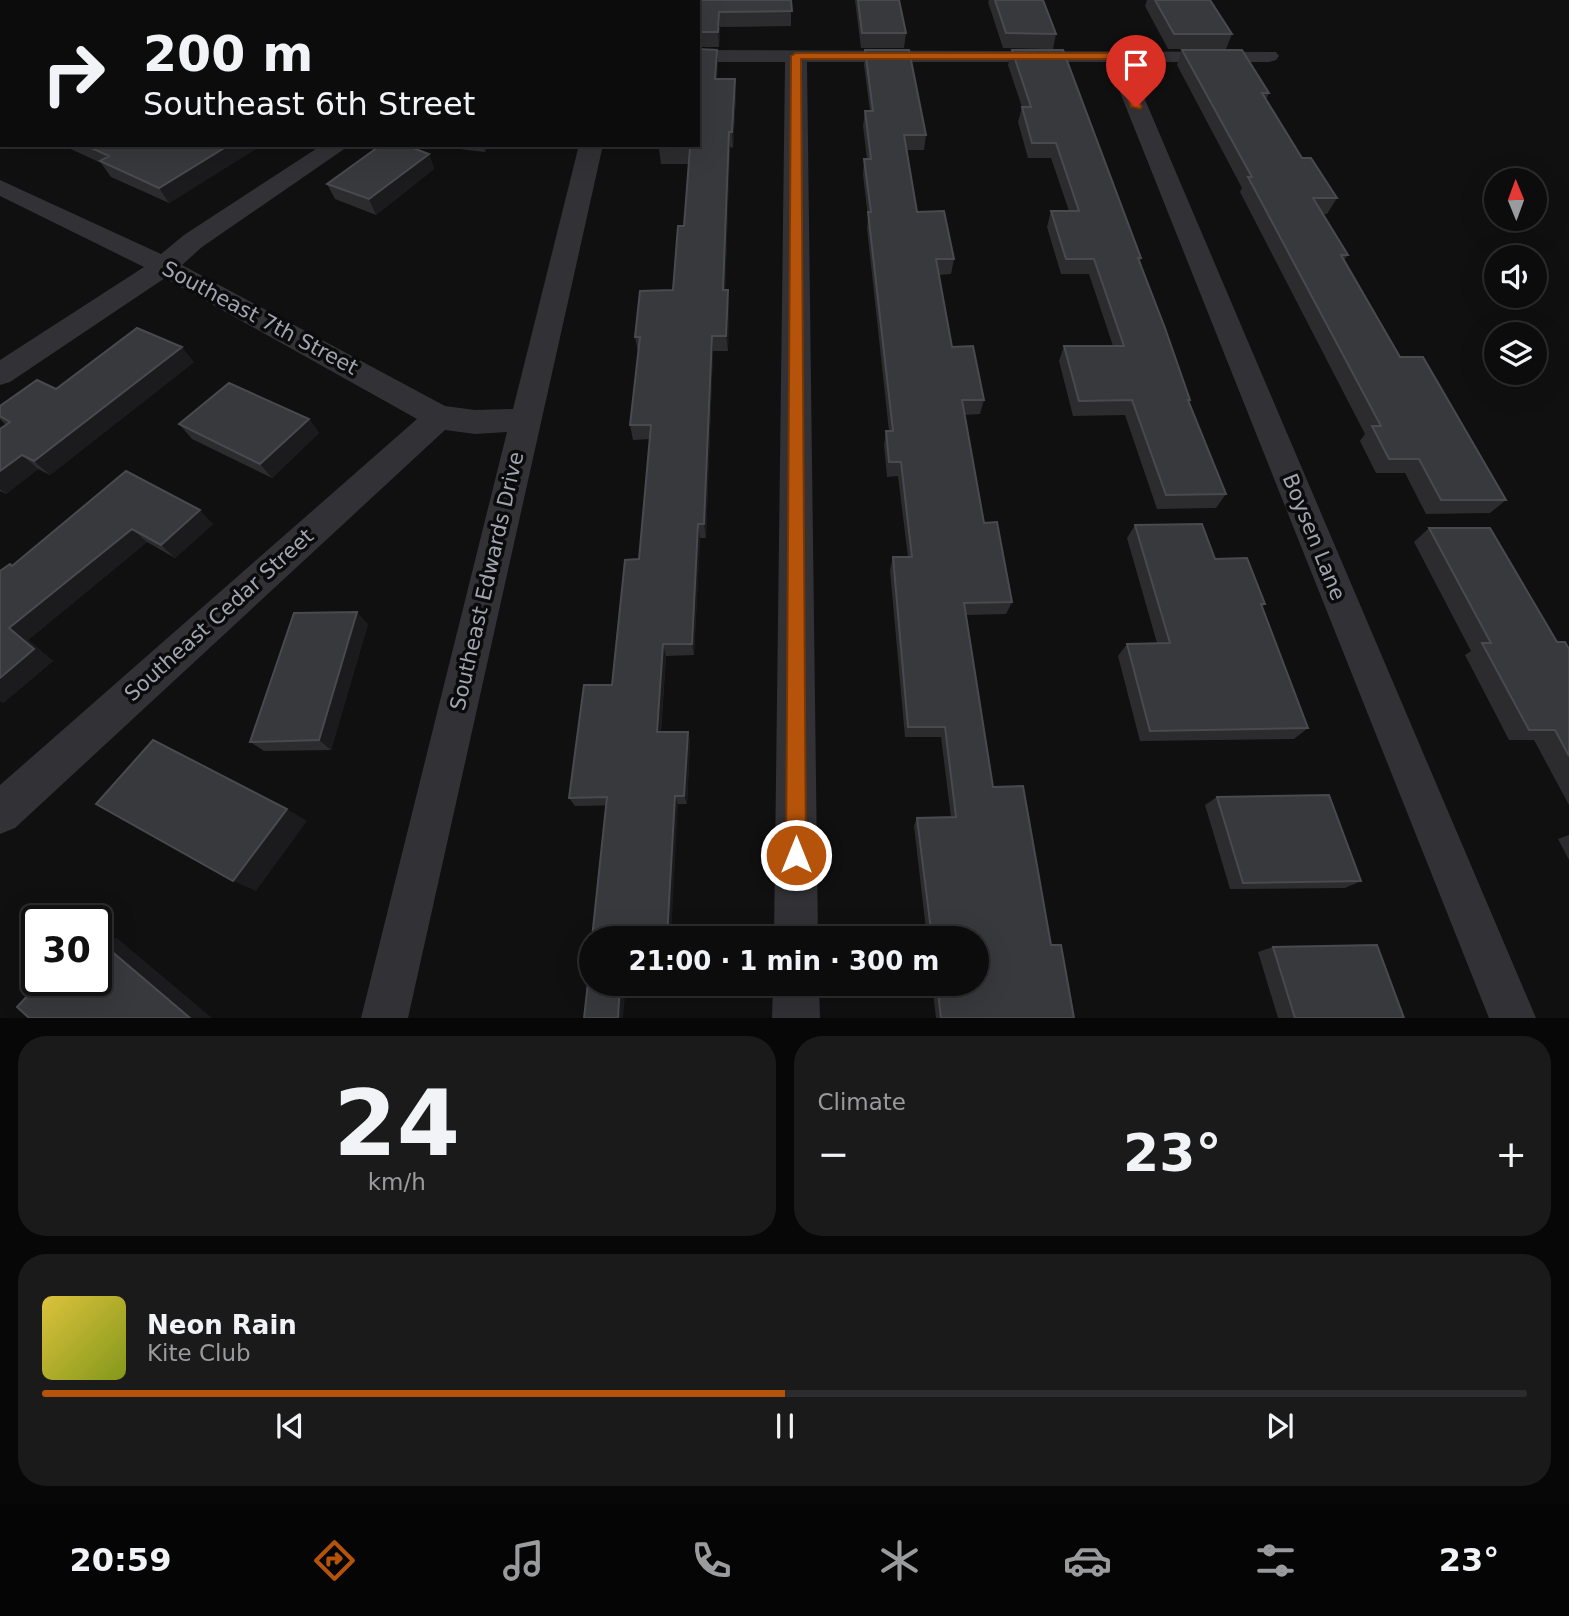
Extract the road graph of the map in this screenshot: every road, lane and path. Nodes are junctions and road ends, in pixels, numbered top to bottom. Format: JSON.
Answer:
{"nodes":[{"id":1,"x":700,"y":56,"type":"edge"},
{"id":2,"x":796,"y":56,"type":"junction"},
{"id":3,"x":1116,"y":56,"type":"junction"},
{"id":4,"x":1269,"y":56,"type":"dead end"},
{"id":5,"x":335,"y":147,"type":"edge"},
{"id":6,"x":591,"y":147,"type":"edge"},
{"id":7,"x":0,"y":187,"type":"edge"},
{"id":8,"x":164,"y":266,"type":"junction"},
{"id":9,"x":0,"y":374,"type":"edge"},
{"id":10,"x":439,"y":417,"type":"junction"},
{"id":11,"x":525,"y":420,"type":"junction"},
{"id":12,"x":0,"y":813,"type":"edge"},
{"id":13,"x":796,"y":926,"type":"edge"},
{"id":14,"x":796,"y":996,"type":"edge"},
{"id":15,"x":384,"y":1017,"type":"edge"},
{"id":16,"x":796,"y":1017,"type":"edge"},
{"id":17,"x":1513,"y":1017,"type":"edge"}],
"edges":[{"from":1,"to":2,"type":"street"},
{"from":2,"to":3,"type":"street"},
{"from":2,"to":13,"type":"street"},
{"from":3,"to":4,"type":"street"},
{"from":3,"to":17,"type":"street","name":"Boysen Lane"},
{"from":5,"to":8,"type":"street"},
{"from":6,"to":11,"type":"street","name":"Southeast Edwards Drive"},
{"from":7,"to":8,"type":"street","name":"Southeast 7th Street"},
{"from":8,"to":9,"type":"street"},
{"from":8,"to":10,"type":"street","name":"Southeast 7th Street"},
{"from":10,"to":11,"type":"street","name":"Southeast 7th Street"},
{"from":10,"to":12,"type":"street","name":"Southeast Cedar Street"},
{"from":11,"to":15,"type":"street","name":"Southeast Edwards Drive"},
{"from":14,"to":16,"type":"street"}]}
